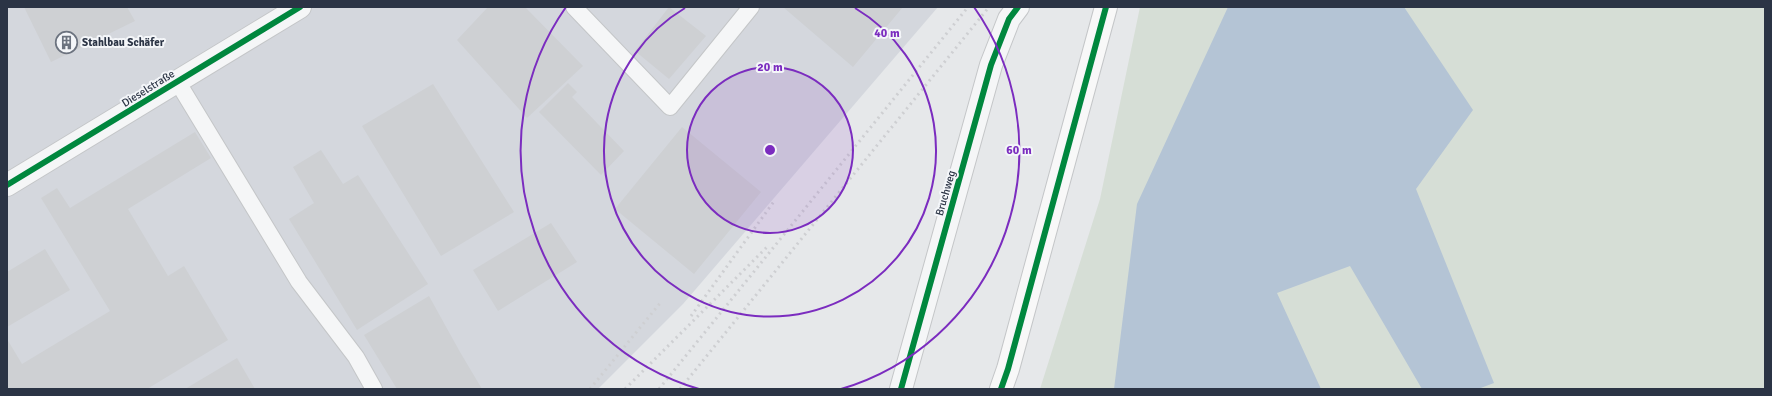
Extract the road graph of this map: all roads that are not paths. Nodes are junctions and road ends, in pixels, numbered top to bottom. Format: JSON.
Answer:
{"nodes":[{"id":1,"x":300,"y":7,"type":"edge"},
{"id":2,"x":574,"y":7,"type":"edge"},
{"id":3,"x":751,"y":7,"type":"edge"},
{"id":4,"x":1018,"y":7,"type":"edge"},
{"id":5,"x":1106,"y":7,"type":"edge"},
{"id":6,"x":177,"y":81,"type":"junction"},
{"id":7,"x":7,"y":185,"type":"edge"},
{"id":8,"x":374,"y":389,"type":"edge"},
{"id":9,"x":901,"y":389,"type":"edge"},
{"id":10,"x":1001,"y":389,"type":"edge"}],
"edges":[{"from":1,"to":6,"type":"street","name":"Dieselstraße"},
{"from":2,"to":3,"type":"lane"},
{"from":4,"to":9,"type":"street","name":"Bruchweg"},
{"from":5,"to":10,"type":"main road"},
{"from":6,"to":7,"type":"street","name":"Dieselstraße"},
{"from":6,"to":8,"type":"lane"}]}
